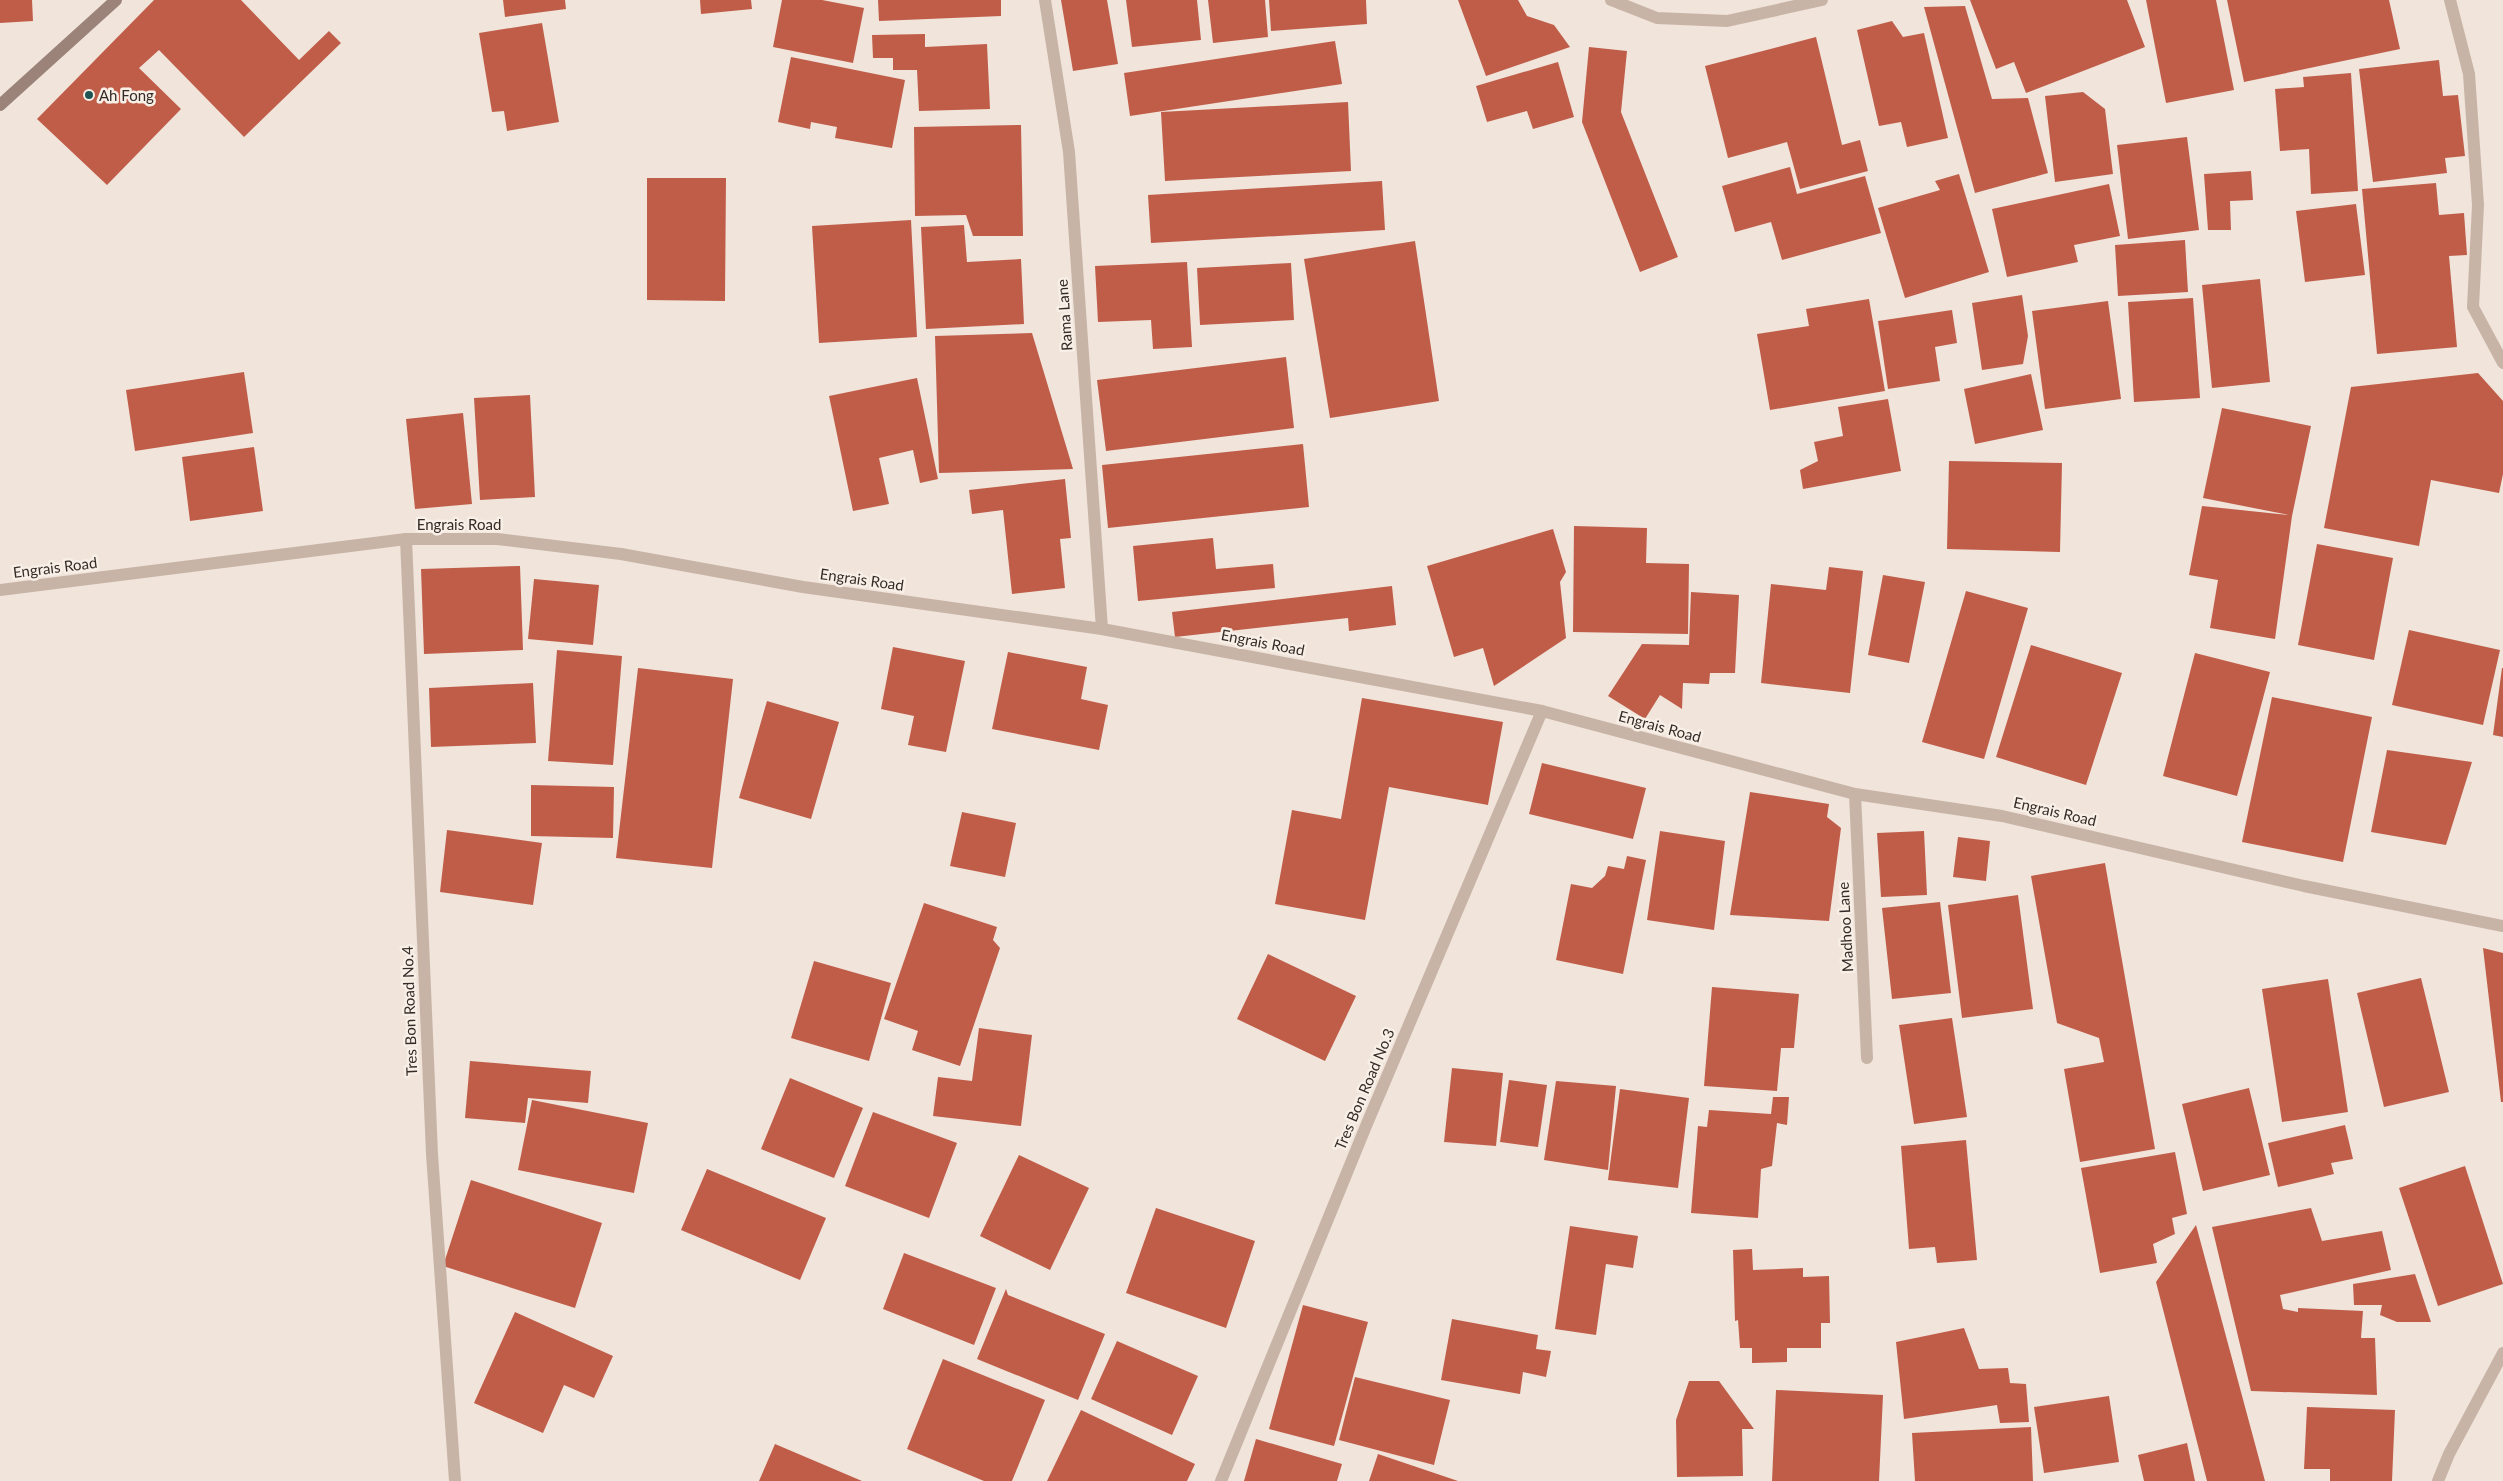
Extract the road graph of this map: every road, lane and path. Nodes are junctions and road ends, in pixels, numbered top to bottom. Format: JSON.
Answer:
{"nodes":[{"id":1,"x":116,"y":0,"type":"edge"},
{"id":2,"x":1045,"y":0,"type":"edge"},
{"id":3,"x":1611,"y":0,"type":"edge"},
{"id":4,"x":1822,"y":0,"type":"edge"},
{"id":5,"x":2450,"y":0,"type":"edge"},
{"id":6,"x":0,"y":105,"type":"edge"},
{"id":7,"x":2503,"y":363,"type":"edge"},
{"id":8,"x":406,"y":540,"type":"junction"},
{"id":9,"x":0,"y":590,"type":"edge"},
{"id":10,"x":1102,"y":629,"type":"junction"},
{"id":11,"x":1542,"y":711,"type":"junction"},
{"id":12,"x":1855,"y":794,"type":"junction"},
{"id":13,"x":2503,"y":926,"type":"edge"},
{"id":14,"x":1867,"y":1058,"type":"dead end"},
{"id":15,"x":2503,"y":1354,"type":"edge"},
{"id":16,"x":455,"y":1481,"type":"edge"},
{"id":17,"x":1221,"y":1481,"type":"edge"},
{"id":18,"x":2438,"y":1481,"type":"edge"}],
"edges":[{"from":1,"to":6,"type":"main road"},
{"from":2,"to":10,"type":"street","name":"Rama Lane"},
{"from":3,"to":4,"type":"street"},
{"from":5,"to":7,"type":"street"},
{"from":8,"to":9,"type":"street","name":"Engrais Road"},
{"from":8,"to":10,"type":"street","name":"Engrais Road"},
{"from":8,"to":16,"type":"street","name":"Tres Bon Road No.4"},
{"from":10,"to":11,"type":"street","name":"Engrais Road"},
{"from":11,"to":12,"type":"street","name":"Engrais Road"},
{"from":11,"to":17,"type":"street","name":"Tres Bon Road No.3"},
{"from":12,"to":13,"type":"street","name":"Engrais Road"},
{"from":12,"to":14,"type":"street","name":"Madhoo Lane"},
{"from":15,"to":18,"type":"street"}]}
